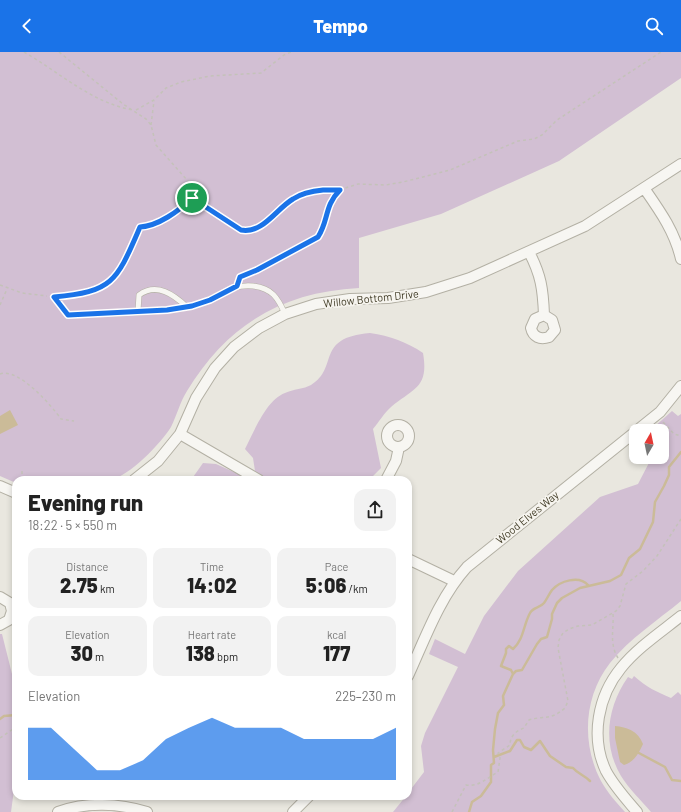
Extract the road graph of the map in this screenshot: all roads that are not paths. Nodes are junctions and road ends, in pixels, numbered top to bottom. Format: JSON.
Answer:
{"nodes":[{"id":1,"x":681,"y":164,"type":"edge"},
{"id":2,"x":644,"y":188,"type":"junction"},
{"id":3,"x":528,"y":252,"type":"junction"},
{"id":4,"x":681,"y":259,"type":"edge"},
{"id":5,"x":54,"y":297,"type":"road end"},
{"id":6,"x":187,"y":307,"type":"junction"},
{"id":7,"x":138,"y":311,"type":"junction"},
{"id":8,"x":285,"y":314,"type":"junction"},
{"id":9,"x":544,"y":315,"type":"dead end"},
{"id":10,"x":681,"y":386,"type":"edge"},
{"id":11,"x":180,"y":434,"type":"junction"},
{"id":12,"x":399,"y":447,"type":"dead end"},
{"id":13,"x":139,"y":476,"type":"edge"},
{"id":14,"x":251,"y":476,"type":"edge"},
{"id":15,"x":388,"y":476,"type":"edge"},
{"id":16,"x":0,"y":486,"type":"edge"},
{"id":17,"x":12,"y":491,"type":"edge"},
{"id":18,"x":412,"y":561,"type":"edge"},
{"id":19,"x":454,"y":581,"type":"junction"},
{"id":20,"x":0,"y":597,"type":"edge"},
{"id":21,"x":12,"y":600,"type":"edge"},
{"id":22,"x":12,"y":615,"type":"edge"},
{"id":23,"x":681,"y":616,"type":"edge"},
{"id":24,"x":0,"y":625,"type":"edge"},
{"id":25,"x":412,"y":667,"type":"edge"},
{"id":26,"x":305,"y":800,"type":"edge"},
{"id":27,"x":58,"y":812,"type":"edge"},
{"id":28,"x":147,"y":812,"type":"edge"},
{"id":29,"x":293,"y":812,"type":"edge"},
{"id":30,"x":638,"y":812,"type":"edge"}],
"edges":[{"from":1,"to":2,"type":"street","name":"Willow Bottom Drive"},
{"from":2,"to":3,"type":"street","name":"Willow Bottom Drive"},
{"from":2,"to":4,"type":"street"},
{"from":3,"to":8,"type":"street","name":"Willow Bottom Drive"},
{"from":3,"to":9,"type":"street"},
{"from":5,"to":7,"type":"lane"},
{"from":6,"to":7,"type":"lane"},
{"from":6,"to":7,"type":"lane"},
{"from":6,"to":8,"type":"lane"},
{"from":8,"to":11,"type":"street","name":"Willow Bottom Drive"},
{"from":10,"to":19,"type":"street","name":"Wood Elves Way"},
{"from":11,"to":13,"type":"street","name":"Willow Bottom Drive"},
{"from":11,"to":14,"type":"street"},
{"from":12,"to":15,"type":"street"},
{"from":16,"to":17,"type":"street"},
{"from":18,"to":19,"type":"street"},
{"from":19,"to":25,"type":"street","name":"Wood Elves Way"},
{"from":20,"to":21,"type":"street"},
{"from":22,"to":24,"type":"street"},
{"from":23,"to":30,"type":"street"},
{"from":26,"to":29,"type":"street"},
{"from":27,"to":28,"type":"street"}]}
